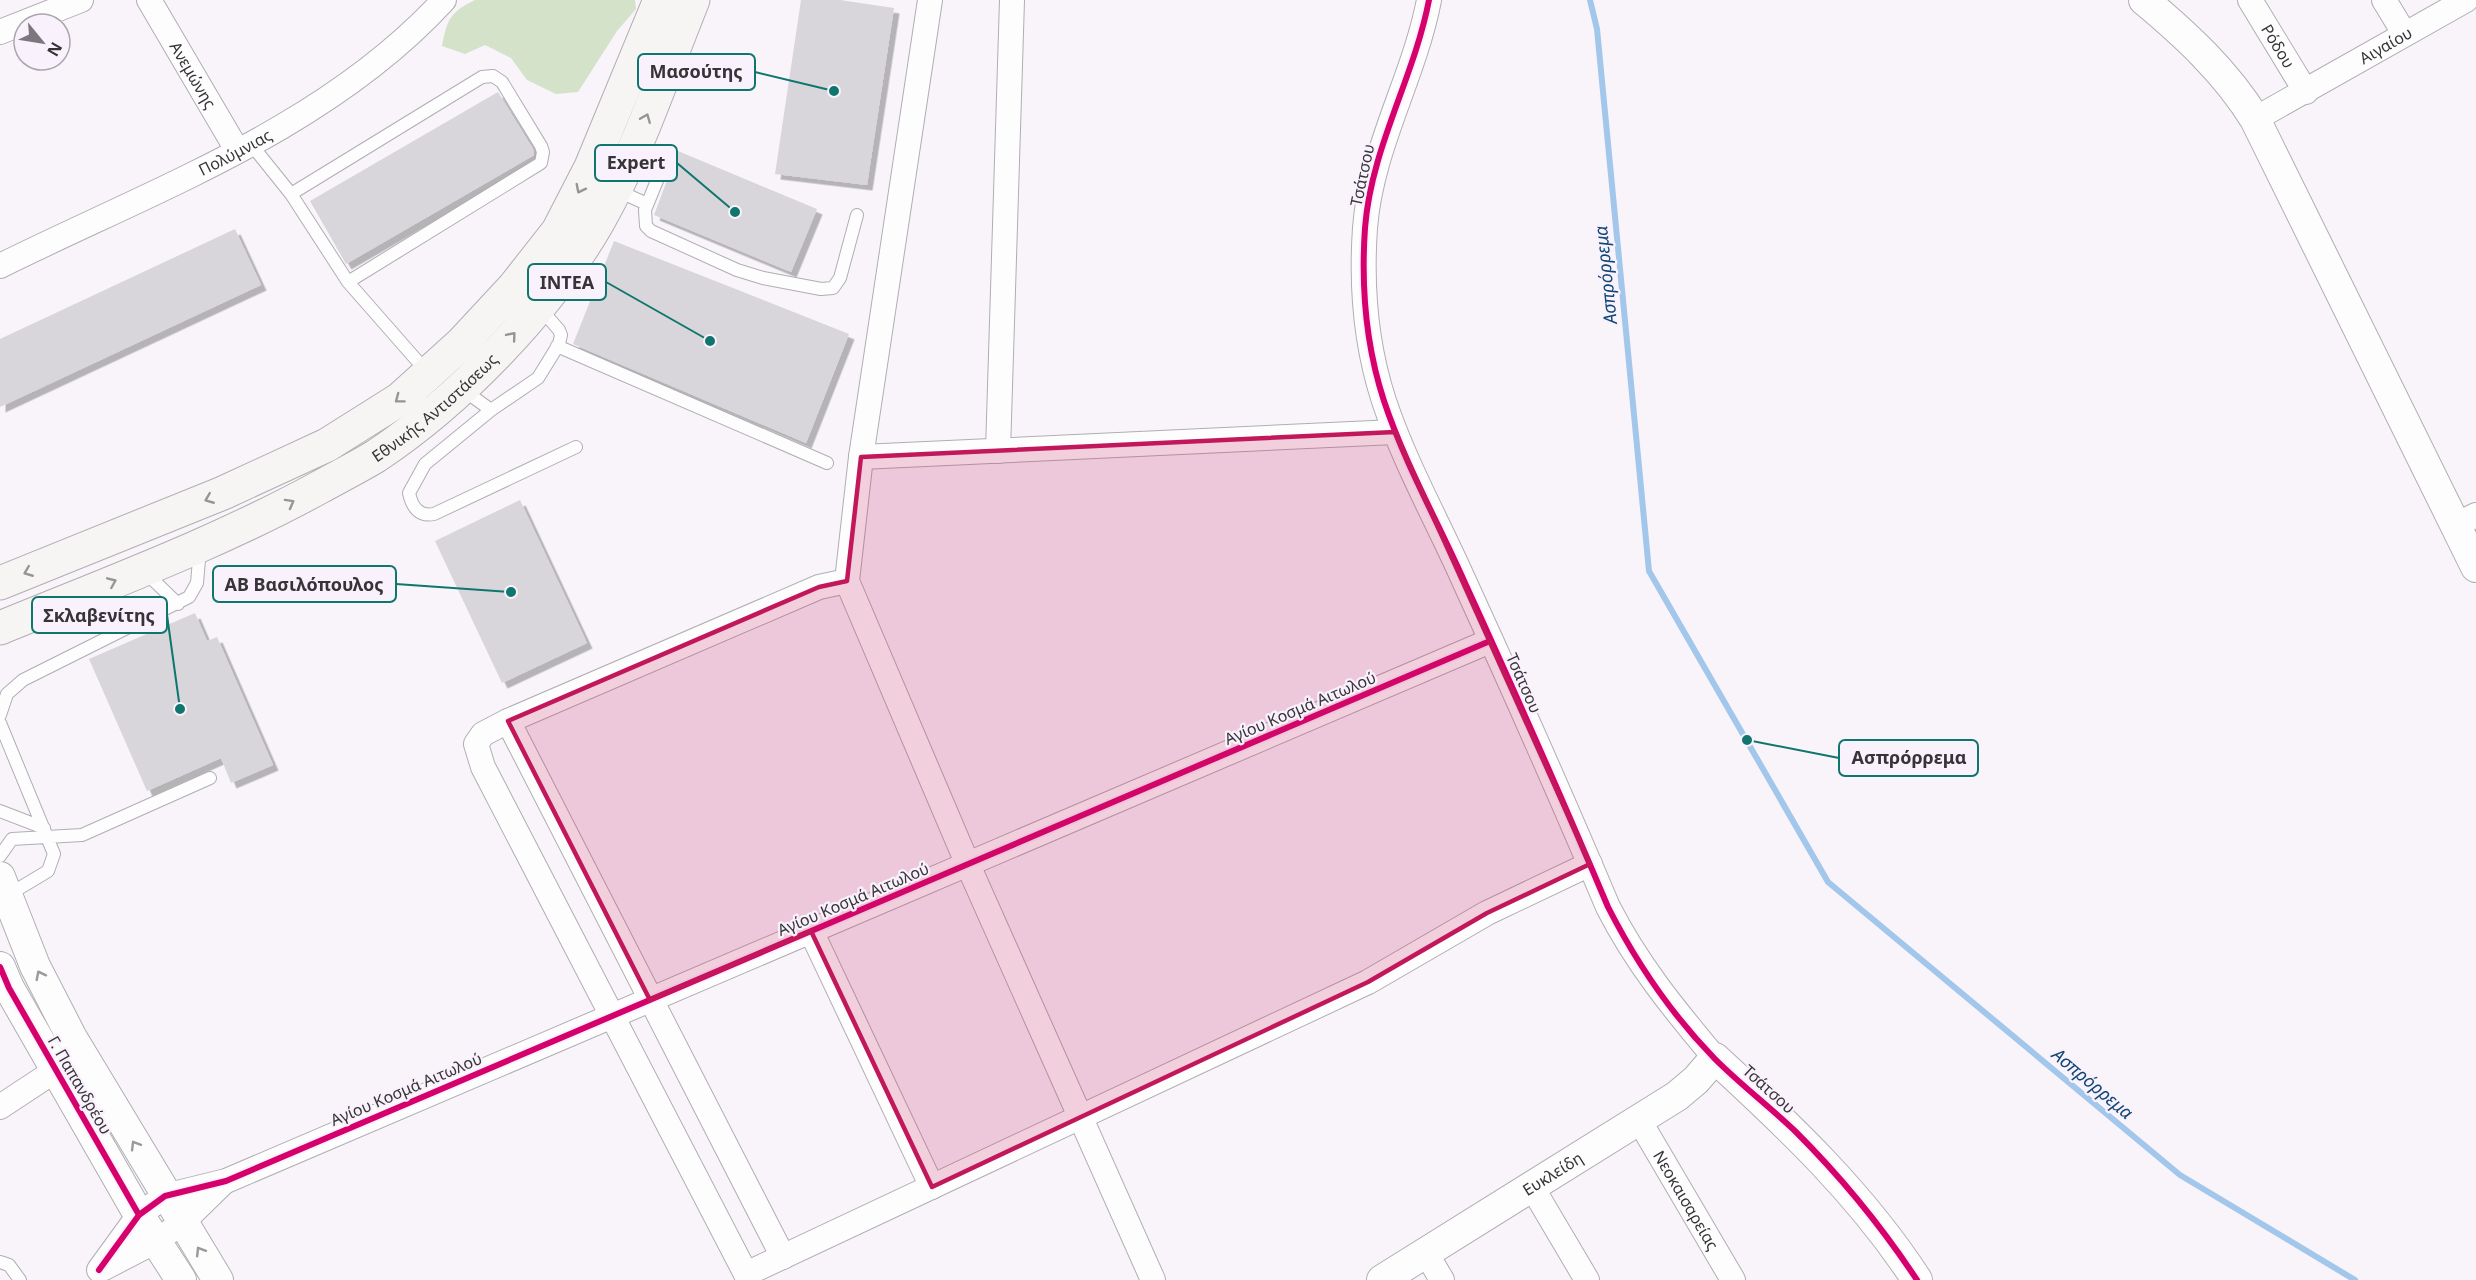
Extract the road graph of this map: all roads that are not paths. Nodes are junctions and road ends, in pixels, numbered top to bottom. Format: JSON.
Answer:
{"nodes":[{"id":1,"x":81,"y":0,"type":"edge"},
{"id":2,"x":149,"y":0,"type":"edge"},
{"id":3,"x":444,"y":0,"type":"edge"},
{"id":4,"x":660,"y":0,"type":"edge"},
{"id":5,"x":693,"y":0,"type":"edge"},
{"id":6,"x":930,"y":0,"type":"edge"},
{"id":7,"x":1012,"y":0,"type":"edge"},
{"id":8,"x":1429,"y":0,"type":"edge"},
{"id":9,"x":2144,"y":0,"type":"edge"},
{"id":10,"x":2250,"y":0,"type":"edge"},
{"id":11,"x":2384,"y":0,"type":"edge"},
{"id":12,"x":2466,"y":0,"type":"edge"},
{"id":13,"x":0,"y":32,"type":"edge"},
{"id":14,"x":2404,"y":33,"type":"junction"},
{"id":15,"x":2306,"y":92,"type":"junction"},
{"id":16,"x":2255,"y":119,"type":"junction"},
{"id":17,"x":244,"y":147,"type":"junction"},
{"id":18,"x":667,"y":156,"type":"dead end"},
{"id":19,"x":615,"y":189,"type":"junction"},
{"id":20,"x":291,"y":194,"type":"junction"},
{"id":21,"x":647,"y":204,"type":"junction"},
{"id":22,"x":856,"y":215,"type":"dead end"},
{"id":23,"x":0,"y":266,"type":"edge"},
{"id":24,"x":348,"y":282,"type":"junction"},
{"id":25,"x":538,"y":305,"type":"junction"},
{"id":26,"x":558,"y":346,"type":"junction"},
{"id":27,"x":429,"y":373,"type":"junction"},
{"id":28,"x":461,"y":388,"type":"junction"},
{"id":29,"x":491,"y":410,"type":"junction"},
{"id":30,"x":1395,"y":432,"type":"junction"},
{"id":31,"x":576,"y":447,"type":"dead end"},
{"id":32,"x":998,"y":451,"type":"junction"},
{"id":33,"x":861,"y":458,"type":"junction"},
{"id":34,"x":827,"y":463,"type":"dead end"},
{"id":35,"x":2466,"y":520,"type":"edge"},
{"id":36,"x":200,"y":544,"type":"junction"},
{"id":37,"x":2476,"y":567,"type":"edge"},
{"id":38,"x":142,"y":569,"type":"junction"},
{"id":39,"x":847,"y":581,"type":"junction"},
{"id":40,"x":0,"y":583,"type":"edge"},
{"id":41,"x":178,"y":604,"type":"junction"},
{"id":42,"x":0,"y":628,"type":"edge"},
{"id":43,"x":1490,"y":641,"type":"junction"},
{"id":44,"x":0,"y":715,"type":"edge"},
{"id":45,"x":508,"y":721,"type":"junction"},
{"id":46,"x":0,"y":723,"type":"edge"},
{"id":47,"x":210,"y":778,"type":"dead end"},
{"id":48,"x":0,"y":811,"type":"edge"},
{"id":49,"x":46,"y":833,"type":"junction"},
{"id":50,"x":0,"y":856,"type":"edge"},
{"id":51,"x":1590,"y":864,"type":"junction"},
{"id":52,"x":968,"y":865,"type":"junction"},
{"id":53,"x":4,"y":886,"type":"edge"},
{"id":54,"x":811,"y":931,"type":"junction"},
{"id":55,"x":0,"y":967,"type":"edge"},
{"id":56,"x":650,"y":1000,"type":"junction"},
{"id":57,"x":613,"y":1016,"type":"junction"},
{"id":58,"x":1715,"y":1058,"type":"junction"},
{"id":59,"x":56,"y":1070,"type":"junction"},
{"id":60,"x":0,"y":1107,"type":"edge"},
{"id":61,"x":1081,"y":1117,"type":"junction"},
{"id":62,"x":1639,"y":1120,"type":"junction"},
{"id":63,"x":226,"y":1181,"type":"junction"},
{"id":64,"x":932,"y":1187,"type":"junction"},
{"id":65,"x":1532,"y":1187,"type":"junction"},
{"id":66,"x":165,"y":1196,"type":"junction"},
{"id":67,"x":139,"y":1215,"type":"junction"},
{"id":68,"x":182,"y":1223,"type":"junction"},
{"id":69,"x":156,"y":1241,"type":"junction"},
{"id":70,"x":1426,"y":1253,"type":"junction"},
{"id":71,"x":783,"y":1257,"type":"junction"},
{"id":72,"x":0,"y":1262,"type":"edge"},
{"id":73,"x":93,"y":1275,"type":"edge"},
{"id":74,"x":748,"y":1277,"type":"edge"},
{"id":75,"x":20,"y":1280,"type":"edge"},
{"id":76,"x":181,"y":1280,"type":"edge"},
{"id":77,"x":218,"y":1280,"type":"edge"},
{"id":78,"x":1153,"y":1280,"type":"edge"},
{"id":79,"x":1382,"y":1280,"type":"edge"},
{"id":80,"x":1442,"y":1280,"type":"edge"},
{"id":81,"x":1587,"y":1280,"type":"edge"},
{"id":82,"x":1733,"y":1280,"type":"edge"},
{"id":83,"x":1917,"y":1280,"type":"edge"}],
"edges":[{"from":1,"to":13,"type":"street"},
{"from":2,"to":17,"type":"street","name":"Ανεμώνης"},
{"from":3,"to":17,"type":"street","name":"Πολύμνιας"},
{"from":4,"to":27,"type":"main road","name":"Εθνικής Αντιστάσεως","one_way":true},
{"from":19,"to":5,"type":"main road","name":"Εθνικής Αντιστάσεως","one_way":true},
{"from":6,"to":33,"type":"street"},
{"from":7,"to":32,"type":"street"},
{"from":8,"to":30,"type":"street","name":"Τσάτσου"},
{"from":9,"to":16,"type":"street"},
{"from":10,"to":15,"type":"street","name":"Ρόδου"},
{"from":11,"to":14,"type":"street"},
{"from":12,"to":14,"type":"street","name":"Αιγαίου"},
{"from":14,"to":15,"type":"street","name":"Αιγαίου"},
{"from":15,"to":16,"type":"street","name":"Αιγαίου"},
{"from":16,"to":35,"type":"street"},
{"from":17,"to":20,"type":"lane"},
{"from":17,"to":23,"type":"street","name":"Πολύμνιας"},
{"from":18,"to":21,"type":"lane"},
{"from":19,"to":21,"type":"lane"},
{"from":19,"to":25,"type":"main road","name":"Εθνικής Αντιστάσεως"},
{"from":20,"to":24,"type":"lane"},
{"from":20,"to":24,"type":"lane"},
{"from":21,"to":22,"type":"lane"},
{"from":24,"to":27,"type":"lane"},
{"from":25,"to":26,"type":"lane"},
{"from":28,"to":25,"type":"main road","name":"Εθνικής Αντιστάσεως","one_way":true},
{"from":26,"to":29,"type":"lane"},
{"from":26,"to":34,"type":"lane"},
{"from":27,"to":40,"type":"main road","name":"Εθνικής Αντιστάσεως","one_way":true},
{"from":28,"to":29,"type":"lane"},
{"from":36,"to":28,"type":"main road","name":"Εθνικής Αντιστάσεως","one_way":true},
{"from":29,"to":31,"type":"lane"},
{"from":30,"to":32,"type":"street"},
{"from":30,"to":43,"type":"street","name":"Τσάτσου"},
{"from":32,"to":33,"type":"street"},
{"from":33,"to":39,"type":"street"},
{"from":35,"to":37,"type":"street"},
{"from":36,"to":38,"type":"main road","name":"Εθνικής Αντιστάσεως"},
{"from":36,"to":41,"type":"lane"},
{"from":38,"to":41,"type":"lane"},
{"from":42,"to":38,"type":"main road","name":"Εθνικής Αντιστάσεως","one_way":true},
{"from":39,"to":45,"type":"street"},
{"from":39,"to":52,"type":"street"},
{"from":41,"to":44,"type":"lane"},
{"from":43,"to":51,"type":"street","name":"Τσάτσου"},
{"from":43,"to":52,"type":"street","name":"Αγίου Κοσμά Αιτωλού"},
{"from":45,"to":56,"type":"street"},
{"from":45,"to":57,"type":"street"},
{"from":46,"to":49,"type":"lane"},
{"from":47,"to":49,"type":"lane"},
{"from":48,"to":49,"type":"lane"},
{"from":49,"to":50,"type":"lane"},
{"from":49,"to":53,"type":"lane"},
{"from":51,"to":58,"type":"street","name":"Τσάτσου"},
{"from":51,"to":61,"type":"street"},
{"from":52,"to":54,"type":"street","name":"Αγίου Κοσμά Αιτωλού"},
{"from":52,"to":61,"type":"street"},
{"from":66,"to":53,"type":"street","name":"Γ. Παπανδρέου","one_way":true},
{"from":54,"to":56,"type":"street","name":"Αγίου Κοσμά Αιτωλού"},
{"from":54,"to":64,"type":"street"},
{"from":55,"to":59,"type":"street","name":"Γ. Παπανδρέου"},
{"from":56,"to":57,"type":"street","name":"Αγίου Κοσμά Αιτωλού"},
{"from":56,"to":71,"type":"street"},
{"from":57,"to":63,"type":"street","name":"Αγίου Κοσμά Αιτωλού"},
{"from":57,"to":74,"type":"street"},
{"from":58,"to":62,"type":"street","name":"Ευκλείδη"},
{"from":58,"to":83,"type":"street","name":"Τσάτσου"},
{"from":59,"to":60,"type":"street"},
{"from":59,"to":67,"type":"street","name":"Γ. Παπανδρέου"},
{"from":61,"to":64,"type":"street"},
{"from":61,"to":78,"type":"street"},
{"from":62,"to":65,"type":"street","name":"Ευκλείδη"},
{"from":62,"to":82,"type":"street","name":"Νεοκαισαρείας"},
{"from":63,"to":66,"type":"street"},
{"from":63,"to":68,"type":"street"},
{"from":64,"to":71,"type":"street"},
{"from":65,"to":70,"type":"street","name":"Ευκλείδη"},
{"from":65,"to":81,"type":"street"},
{"from":66,"to":67,"type":"street"},
{"from":66,"to":68,"type":"street","name":"Γ. Παπανδρέου"},
{"from":67,"to":69,"type":"street","name":"Γ. Παπανδρέου"},
{"from":67,"to":73,"type":"street"},
{"from":68,"to":69,"type":"street"},
{"from":77,"to":68,"type":"street","name":"Γ. Παπανδρέου","one_way":true},
{"from":69,"to":73,"type":"street"},
{"from":69,"to":76,"type":"street","name":"Γ. Παπανδρέου"},
{"from":70,"to":79,"type":"street","name":"Ευκλείδη"},
{"from":70,"to":80,"type":"street"},
{"from":71,"to":74,"type":"street"},
{"from":72,"to":75,"type":"lane"}]}
